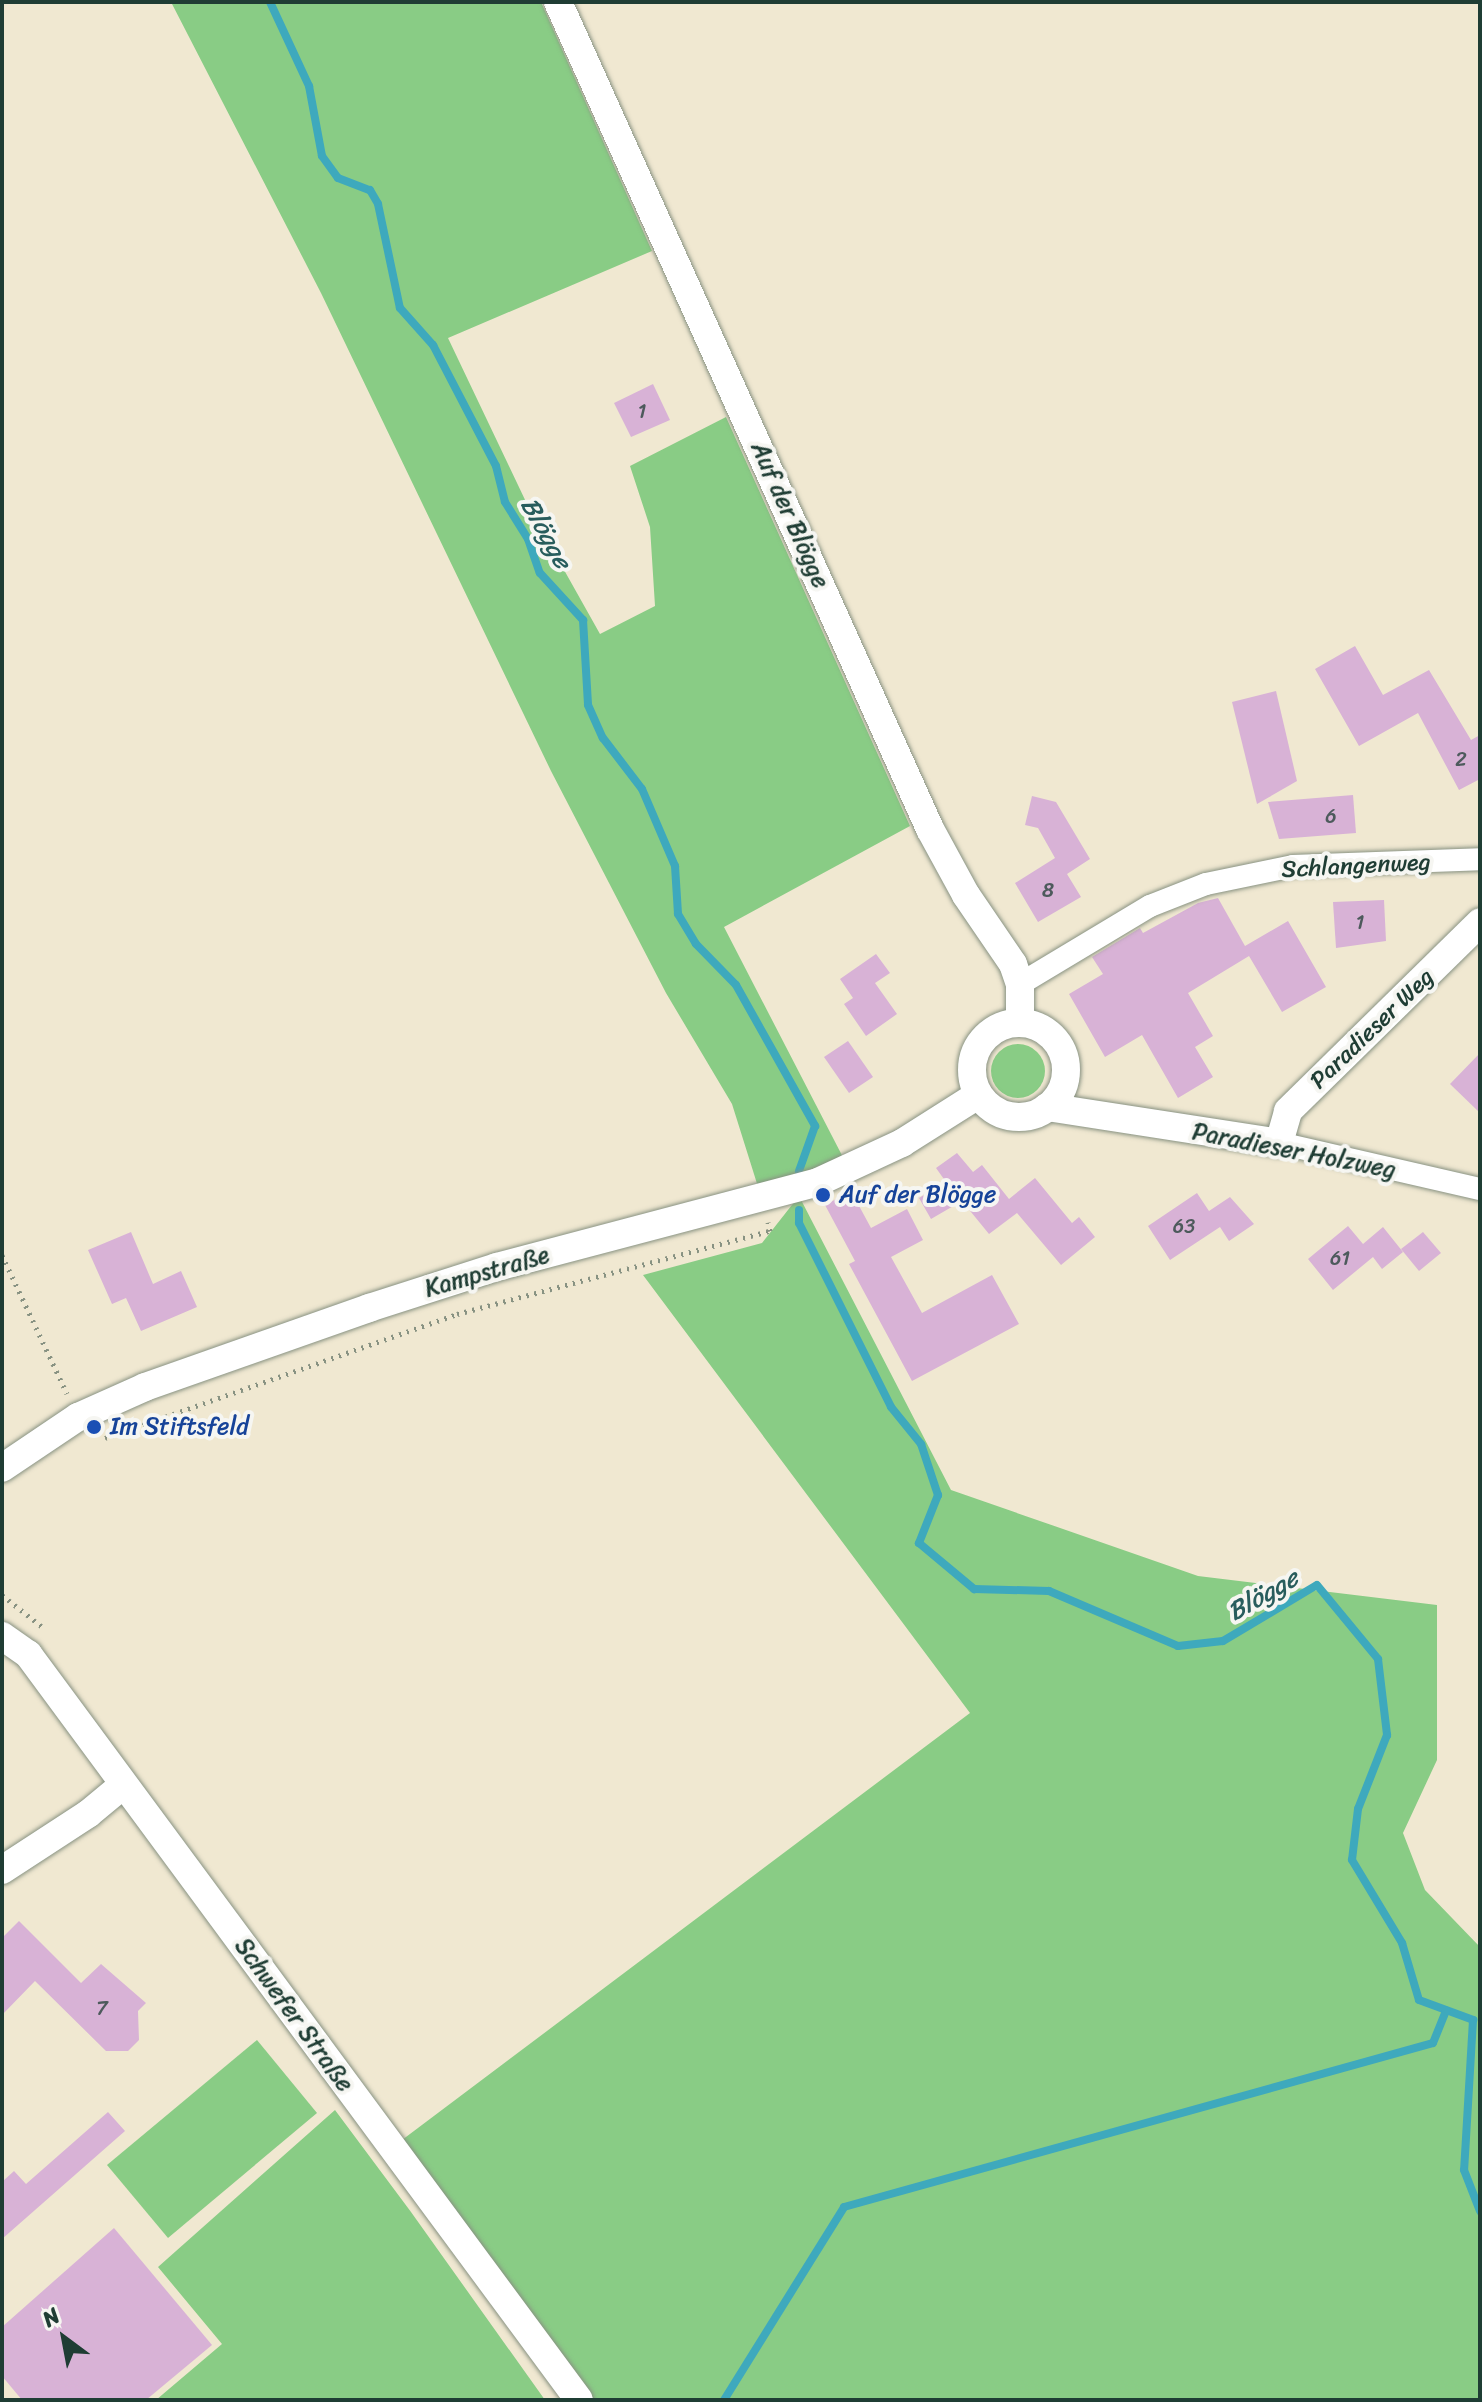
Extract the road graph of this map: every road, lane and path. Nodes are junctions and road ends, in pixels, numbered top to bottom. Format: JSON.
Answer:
{"nodes":[{"id":1,"x":558,"y":2,"type":"edge"},
{"id":2,"x":1480,"y":859,"type":"edge"},
{"id":3,"x":1480,"y":922,"type":"edge"},
{"id":4,"x":1020,"y":984,"type":"junction"},
{"id":5,"x":1020,"y":1023,"type":"junction"},
{"id":6,"x":1066,"y":1075,"type":"junction"},
{"id":7,"x":978,"y":1095,"type":"junction"},
{"id":8,"x":1047,"y":1107,"type":"junction"},
{"id":9,"x":1107,"y":1120,"type":"junction"},
{"id":10,"x":1279,"y":1143,"type":"junction"},
{"id":11,"x":1480,"y":1189,"type":"edge"},
{"id":12,"x":761,"y":1198,"type":"junction"},
{"id":13,"x":2,"y":1255,"type":"edge"},
{"id":14,"x":78,"y":1417,"type":"junction"},
{"id":15,"x":89,"y":1444,"type":"dead end"},
{"id":16,"x":2,"y":1468,"type":"edge"},
{"id":17,"x":2,"y":1636,"type":"edge"},
{"id":18,"x":123,"y":1785,"type":"junction"},
{"id":19,"x":2,"y":1870,"type":"edge"},
{"id":20,"x":579,"y":2400,"type":"edge"}],
"edges":[{"from":1,"to":4,"type":"street","name":"Auf der Blögge"},
{"from":2,"to":4,"type":"street","name":"Schlangenweg"},
{"from":3,"to":10,"type":"street","name":"Paradieser Weg"},
{"from":4,"to":5,"type":"street","name":"Auf der Blögge"},
{"from":5,"to":6,"type":"street"},
{"from":5,"to":7,"type":"street"},
{"from":6,"to":8,"type":"street"},
{"from":6,"to":9,"type":"street"},
{"from":7,"to":8,"type":"street"},
{"from":7,"to":12,"type":"street","name":"Kampstraße"},
{"from":8,"to":9,"type":"street","name":"Paradieser Holzweg"},
{"from":9,"to":10,"type":"street","name":"Paradieser Holzweg"},
{"from":10,"to":11,"type":"street","name":"Paradieser Holzweg"},
{"from":12,"to":14,"type":"street","name":"Kampstraße"},
{"from":12,"to":15,"type":"path"},
{"from":13,"to":14,"type":"path"},
{"from":14,"to":16,"type":"street","name":"Kampstraße"},
{"from":17,"to":18,"type":"street","name":"Schwefer Straße"},
{"from":18,"to":19,"type":"street"},
{"from":18,"to":20,"type":"street","name":"Schwefer Straße"}]}
